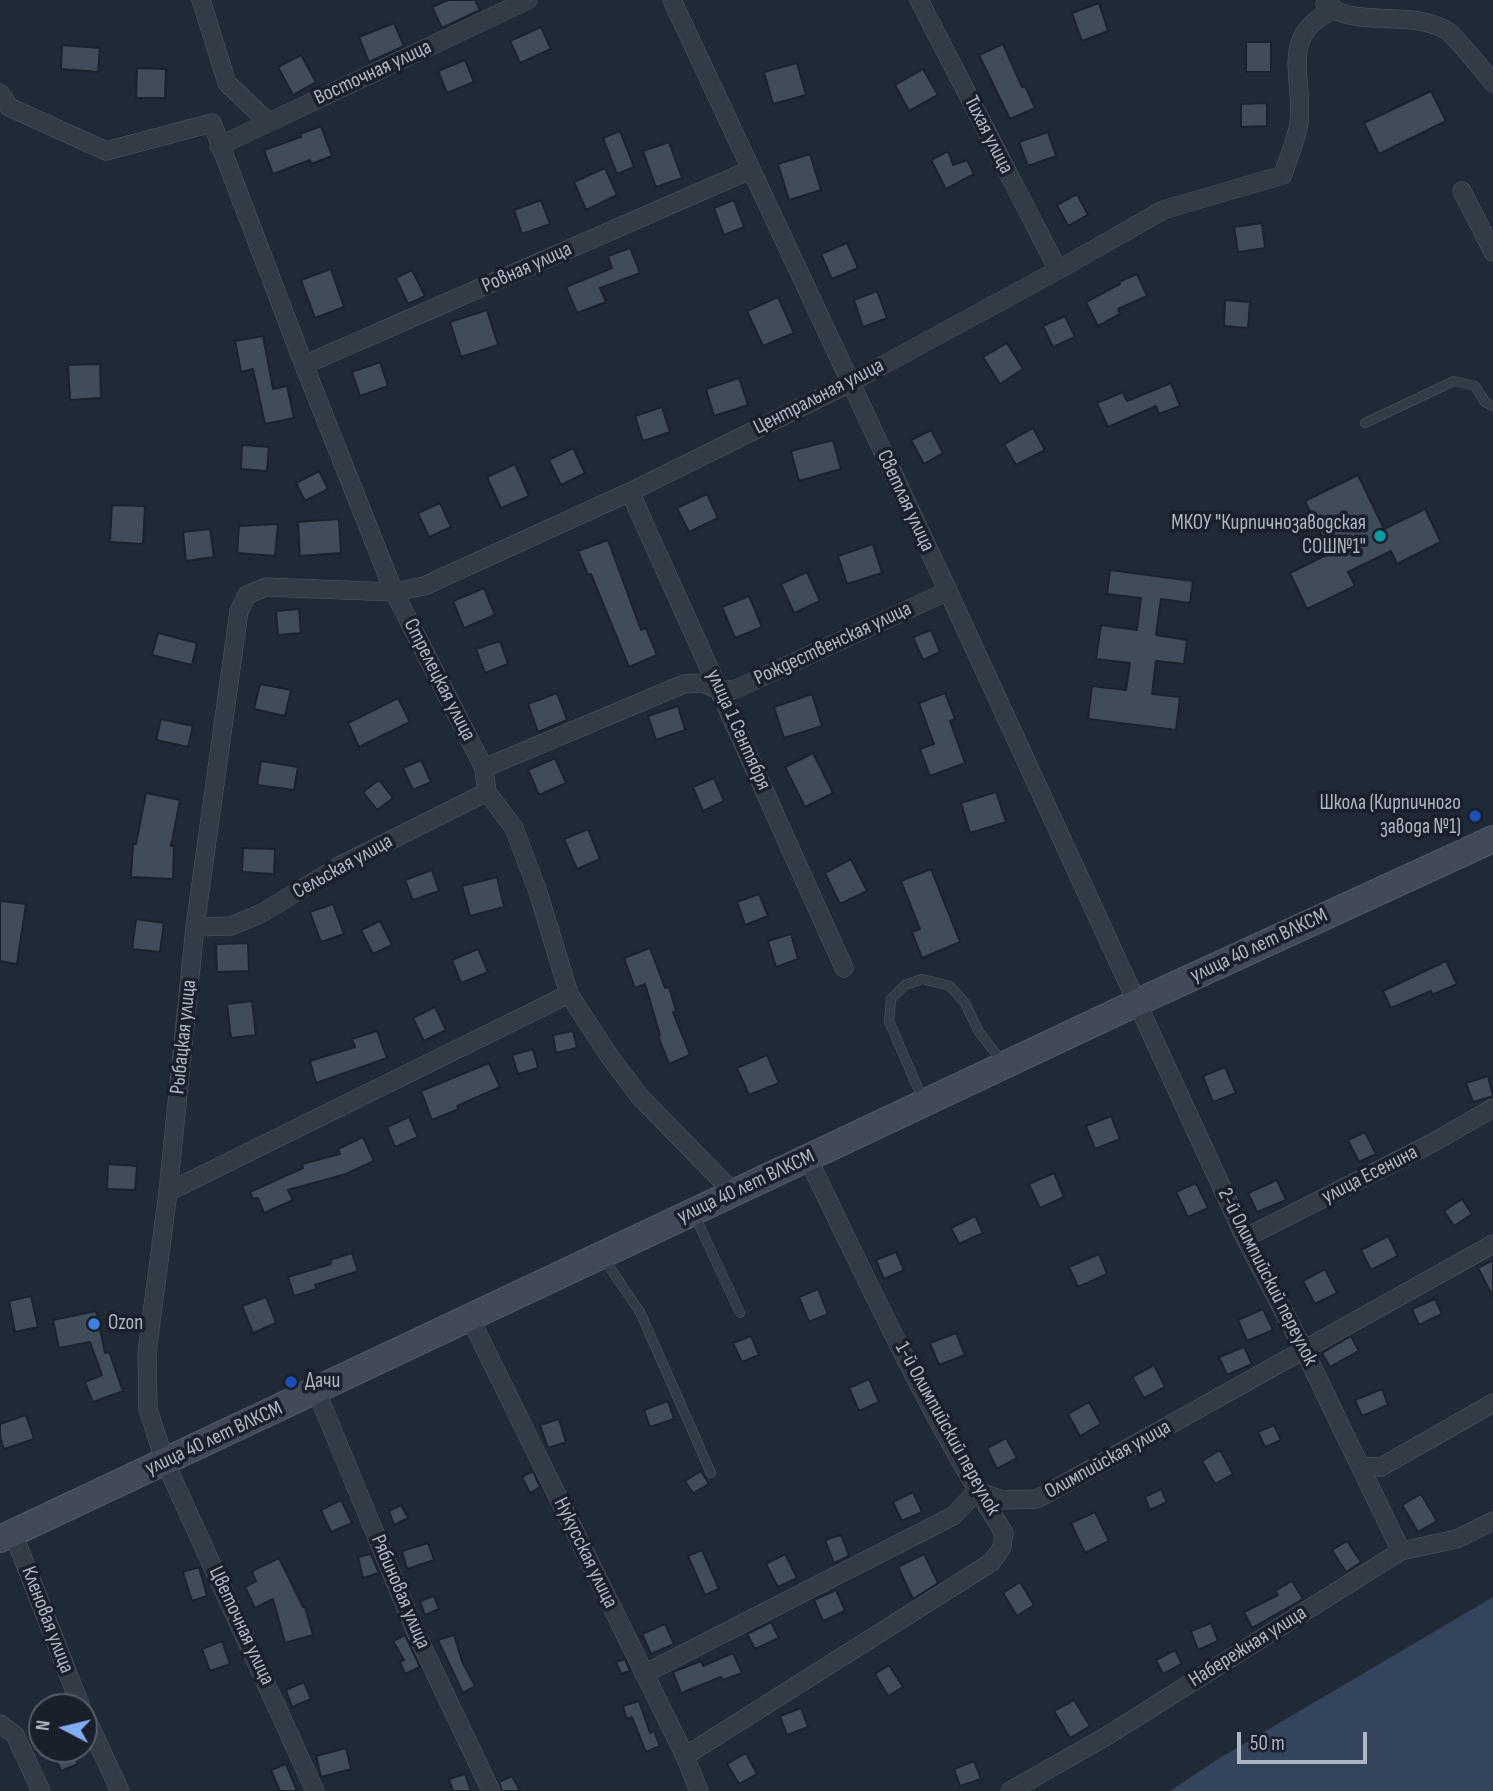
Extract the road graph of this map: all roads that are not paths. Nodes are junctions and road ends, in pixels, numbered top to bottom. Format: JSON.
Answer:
{"nodes":[{"id":1,"x":201,"y":0,"type":"edge"},
{"id":2,"x":527,"y":0,"type":"edge"},
{"id":3,"x":672,"y":0,"type":"edge"},
{"id":4,"x":919,"y":0,"type":"edge"},
{"id":5,"x":1327,"y":3,"type":"edge"},
{"id":6,"x":1493,"y":83,"type":"edge"},
{"id":7,"x":0,"y":93,"type":"edge"},
{"id":8,"x":268,"y":122,"type":"junction"},
{"id":9,"x":219,"y":146,"type":"junction"},
{"id":10,"x":750,"y":170,"type":"junction"},
{"id":11,"x":1462,"y":191,"type":"dead end"},
{"id":12,"x":1493,"y":252,"type":"edge"},
{"id":13,"x":1058,"y":270,"type":"junction"},
{"id":14,"x":304,"y":365,"type":"junction"},
{"id":15,"x":850,"y":383,"type":"junction"},
{"id":16,"x":1493,"y":406,"type":"edge"},
{"id":17,"x":1365,"y":423,"type":"dead end"},
{"id":18,"x":630,"y":492,"type":"junction"},
{"id":19,"x":948,"y":591,"type":"junction"},
{"id":20,"x":394,"y":592,"type":"junction"},
{"id":21,"x":239,"y":611,"type":"joint"},
{"id":22,"x":721,"y":691,"type":"junction"},
{"id":23,"x":484,"y":768,"type":"junction"},
{"id":24,"x":487,"y":792,"type":"junction"},
{"id":25,"x":1493,"y":839,"type":"edge"},
{"id":26,"x":195,"y":927,"type":"junction"},
{"id":27,"x":844,"y":968,"type":"dead end"},
{"id":28,"x":569,"y":994,"type":"junction"},
{"id":29,"x":1136,"y":1003,"type":"junction"},
{"id":30,"x":1005,"y":1065,"type":"junction"},
{"id":31,"x":925,"y":1103,"type":"junction"},
{"id":32,"x":1493,"y":1108,"type":"edge"},
{"id":33,"x":808,"y":1159,"type":"junction"},
{"id":34,"x":168,"y":1192,"type":"junction"},
{"id":35,"x":734,"y":1193,"type":"junction"},
{"id":36,"x":693,"y":1212,"type":"junction"},
{"id":37,"x":1245,"y":1238,"type":"junction"},
{"id":38,"x":1493,"y":1244,"type":"edge"},
{"id":39,"x":601,"y":1255,"type":"junction"},
{"id":40,"x":740,"y":1313,"type":"dead end"},
{"id":41,"x":469,"y":1316,"type":"junction"},
{"id":42,"x":1304,"y":1350,"type":"junction"},
{"id":43,"x":316,"y":1390,"type":"junction"},
{"id":44,"x":1493,"y":1403,"type":"edge"},
{"id":45,"x":165,"y":1462,"type":"junction"},
{"id":46,"x":1360,"y":1466,"type":"junction"},
{"id":47,"x":711,"y":1473,"type":"dead end"},
{"id":48,"x":977,"y":1491,"type":"junction"},
{"id":49,"x":1493,"y":1521,"type":"edge"},
{"id":50,"x":6,"y":1536,"type":"edge"},
{"id":51,"x":1401,"y":1550,"type":"junction"},
{"id":52,"x":643,"y":1674,"type":"junction"},
{"id":53,"x":75,"y":1693,"type":"edge"},
{"id":54,"x":0,"y":1724,"type":"edge"},
{"id":55,"x":98,"y":1743,"type":"edge"},
{"id":56,"x":685,"y":1756,"type":"junction"},
{"id":57,"x":41,"y":1791,"type":"edge"},
{"id":58,"x":120,"y":1791,"type":"edge"},
{"id":59,"x":315,"y":1791,"type":"edge"},
{"id":60,"x":491,"y":1791,"type":"edge"},
{"id":61,"x":699,"y":1791,"type":"edge"},
{"id":62,"x":1010,"y":1791,"type":"edge"}],
"edges":[{"from":1,"to":8,"type":"street"},
{"from":2,"to":8,"type":"street","name":"Восточная улица"},
{"from":3,"to":10,"type":"street","name":"Светлая улица"},
{"from":4,"to":13,"type":"street","name":"Тихая улица"},
{"from":5,"to":6,"type":"street"},
{"from":5,"to":13,"type":"street","name":"Центральная улица"},
{"from":7,"to":9,"type":"street","name":"Стрелецкая улица"},
{"from":8,"to":9,"type":"street","name":"Восточная улица"},
{"from":9,"to":14,"type":"street","name":"Стрелецкая улица"},
{"from":10,"to":14,"type":"street","name":"Ровная улица"},
{"from":10,"to":15,"type":"street","name":"Светлая улица"},
{"from":11,"to":12,"type":"street"},
{"from":13,"to":15,"type":"street","name":"Центральная улица"},
{"from":14,"to":20,"type":"street","name":"Стрелецкая улица"},
{"from":15,"to":18,"type":"street","name":"Центральная улица"},
{"from":15,"to":19,"type":"street","name":"Светлая улица"},
{"from":16,"to":17,"type":"lane"},
{"from":18,"to":20,"type":"street","name":"Центральная улица"},
{"from":18,"to":22,"type":"street","name":"улица 1 Сентября"},
{"from":19,"to":22,"type":"street","name":"Рождественская улица"},
{"from":19,"to":29,"type":"street","name":"Светлая улица"},
{"from":20,"to":21,"type":"street","name":"Центральная улица"},
{"from":20,"to":23,"type":"street","name":"Стрелецкая улица"},
{"from":21,"to":26,"type":"street","name":"Рыбацкая улица"},
{"from":22,"to":23,"type":"street","name":"Рождественская улица"},
{"from":22,"to":27,"type":"street","name":"улица 1 Сентября"},
{"from":23,"to":24,"type":"street","name":"Стрелецкая улица"},
{"from":24,"to":26,"type":"street","name":"Сельская улица"},
{"from":24,"to":28,"type":"street","name":"Стрелецкая улица"},
{"from":25,"to":29,"type":"street","name":"улица 40 лет ВЛКСМ"},
{"from":26,"to":34,"type":"street","name":"Рыбацкая улица"},
{"from":28,"to":34,"type":"street"},
{"from":28,"to":35,"type":"street","name":"Стрелецкая улица"},
{"from":29,"to":30,"type":"street","name":"улица 40 лет ВЛКСМ"},
{"from":29,"to":37,"type":"street","name":"2-й Олимпийский переулок"},
{"from":30,"to":31,"type":"street","name":"улица 40 лет ВЛКСМ"},
{"from":30,"to":31,"type":"lane"},
{"from":31,"to":33,"type":"street","name":"улица 40 лет ВЛКСМ"},
{"from":32,"to":37,"type":"street","name":"улица Есенина"},
{"from":33,"to":35,"type":"street","name":"улица 40 лет ВЛКСМ"},
{"from":33,"to":48,"type":"street","name":"1-й Олимпийский переулок"},
{"from":34,"to":45,"type":"street","name":"Рыбацкая улица"},
{"from":35,"to":36,"type":"street","name":"улица 40 лет ВЛКСМ"},
{"from":36,"to":39,"type":"street","name":"улица 40 лет ВЛКСМ"},
{"from":36,"to":40,"type":"lane"},
{"from":37,"to":42,"type":"street","name":"2-й Олимпийский переулок"},
{"from":38,"to":42,"type":"street","name":"Олимпийская улица"},
{"from":39,"to":41,"type":"street","name":"улица 40 лет ВЛКСМ"},
{"from":39,"to":47,"type":"lane"},
{"from":41,"to":43,"type":"street","name":"улица 40 лет ВЛКСМ"},
{"from":41,"to":52,"type":"street","name":"Нукусская улица"},
{"from":42,"to":46,"type":"street","name":"2-й Олимпийский переулок"},
{"from":42,"to":48,"type":"street","name":"Олимпийская улица"},
{"from":43,"to":45,"type":"street","name":"улица 40 лет ВЛКСМ"},
{"from":43,"to":60,"type":"street","name":"Рябиновая улица"},
{"from":44,"to":46,"type":"street"},
{"from":45,"to":50,"type":"street","name":"улица 40 лет ВЛКСМ"},
{"from":45,"to":59,"type":"street","name":"Цветочная улица"},
{"from":46,"to":51,"type":"street","name":"2-й Олимпийский переулок"},
{"from":48,"to":52,"type":"street"},
{"from":48,"to":56,"type":"street","name":"1-й Олимпийский переулок"},
{"from":49,"to":51,"type":"street","name":"Набережная улица"},
{"from":50,"to":53,"type":"street","name":"Кленовая улица"},
{"from":51,"to":62,"type":"street","name":"Набережная улица"},
{"from":52,"to":56,"type":"street","name":"Нукусская улица"},
{"from":54,"to":57,"type":"street"},
{"from":55,"to":58,"type":"street"},
{"from":56,"to":61,"type":"street","name":"Нукусская улица"}]}
